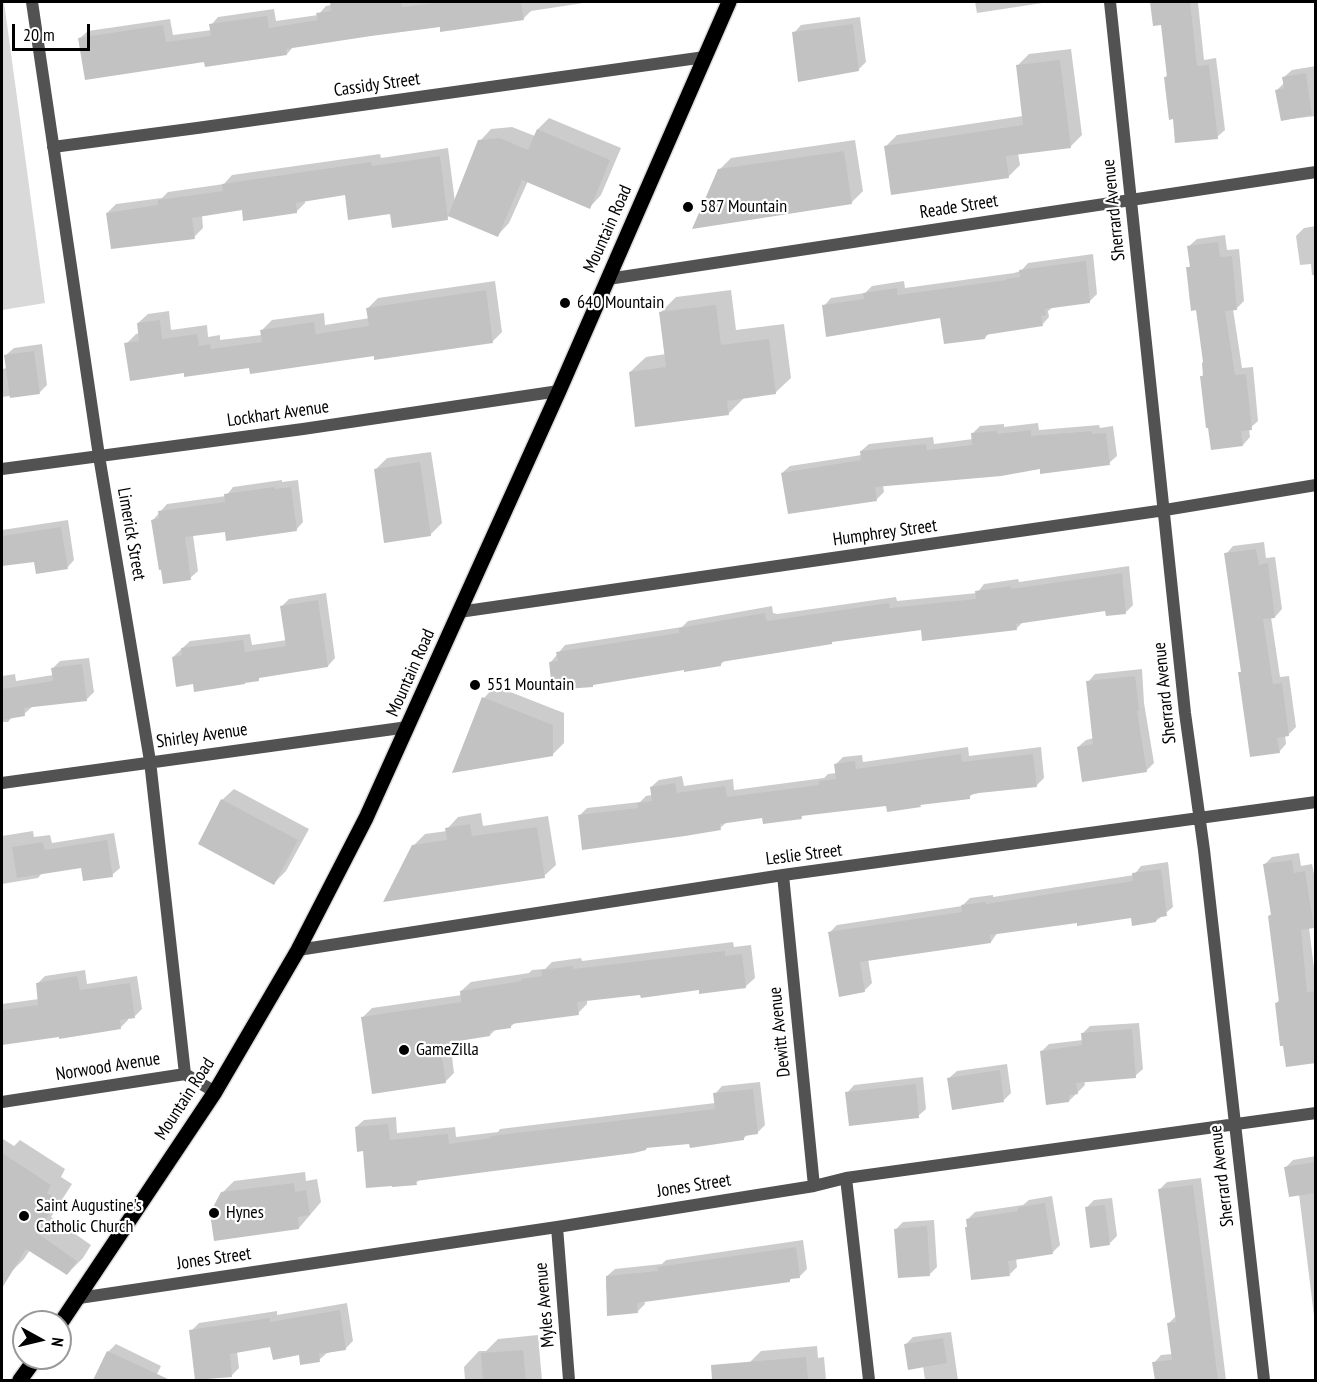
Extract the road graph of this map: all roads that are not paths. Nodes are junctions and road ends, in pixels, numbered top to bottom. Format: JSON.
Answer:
{"nodes":[{"id":1,"x":32,"y":2,"type":"edge"},
{"id":2,"x":729,"y":2,"type":"edge"},
{"id":3,"x":1110,"y":2,"type":"edge"},
{"id":4,"x":705,"y":57,"type":"junction"},
{"id":5,"x":53,"y":147,"type":"junction"},
{"id":6,"x":1316,"y":172,"type":"edge"},
{"id":7,"x":1131,"y":199,"type":"junction"},
{"id":8,"x":608,"y":279,"type":"junction"},
{"id":9,"x":559,"y":391,"type":"junction"},
{"id":10,"x":99,"y":456,"type":"junction"},
{"id":11,"x":2,"y":469,"type":"edge"},
{"id":12,"x":1316,"y":485,"type":"edge"},
{"id":13,"x":1165,"y":510,"type":"junction"},
{"id":14,"x":459,"y":612,"type":"junction"},
{"id":15,"x":408,"y":727,"type":"junction"},
{"id":16,"x":150,"y":761,"type":"junction"},
{"id":17,"x":2,"y":783,"type":"edge"},
{"id":18,"x":1316,"y":802,"type":"edge"},
{"id":19,"x":1200,"y":818,"type":"junction"},
{"id":20,"x":783,"y":875,"type":"junction"},
{"id":21,"x":298,"y":950,"type":"junction"},
{"id":22,"x":184,"y":1074,"type":"junction"},
{"id":23,"x":214,"y":1092,"type":"junction"},
{"id":24,"x":2,"y":1102,"type":"edge"},
{"id":25,"x":1316,"y":1113,"type":"edge"},
{"id":26,"x":1235,"y":1125,"type":"junction"},
{"id":27,"x":846,"y":1178,"type":"junction"},
{"id":28,"x":814,"y":1186,"type":"junction"},
{"id":29,"x":557,"y":1227,"type":"junction"},
{"id":30,"x":79,"y":1298,"type":"junction"},
{"id":31,"x":70,"y":1310,"type":"edge"},
{"id":32,"x":569,"y":1380,"type":"edge"},
{"id":33,"x":869,"y":1380,"type":"edge"},
{"id":34,"x":1264,"y":1380,"type":"edge"}],
"edges":[{"from":1,"to":5,"type":"street","name":"Limerick Street"},
{"from":2,"to":4,"type":"main road","name":"Mountain Road"},
{"from":3,"to":7,"type":"street","name":"Sherrard Avenue"},
{"from":4,"to":5,"type":"street","name":"Cassidy Street"},
{"from":4,"to":8,"type":"main road","name":"Mountain Road"},
{"from":5,"to":10,"type":"street","name":"Limerick Street"},
{"from":6,"to":7,"type":"street","name":"Reade Street"},
{"from":7,"to":8,"type":"street","name":"Reade Street"},
{"from":7,"to":13,"type":"street","name":"Sherrard Avenue"},
{"from":8,"to":9,"type":"main road","name":"Mountain Road"},
{"from":9,"to":10,"type":"street","name":"Lockhart Avenue"},
{"from":9,"to":14,"type":"main road","name":"Mountain Road"},
{"from":10,"to":11,"type":"street","name":"Lockhart Avenue"},
{"from":10,"to":16,"type":"street","name":"Limerick Street"},
{"from":12,"to":13,"type":"street","name":"Humphrey Street"},
{"from":13,"to":14,"type":"street","name":"Humphrey Street"},
{"from":13,"to":19,"type":"street","name":"Sherrard Avenue"},
{"from":14,"to":15,"type":"main road","name":"Mountain Road"},
{"from":15,"to":16,"type":"street","name":"Shirley Avenue"},
{"from":15,"to":21,"type":"main road","name":"Mountain Road"},
{"from":16,"to":17,"type":"street","name":"Shirley Avenue"},
{"from":16,"to":22,"type":"street","name":"Limerick Street"},
{"from":18,"to":19,"type":"street","name":"Leslie Street"},
{"from":19,"to":20,"type":"street","name":"Leslie Street"},
{"from":19,"to":26,"type":"street","name":"Sherrard Avenue"},
{"from":20,"to":21,"type":"street","name":"Leslie Street"},
{"from":20,"to":28,"type":"street","name":"Dewitt Avenue"},
{"from":21,"to":23,"type":"main road","name":"Mountain Road"},
{"from":22,"to":23,"type":"street","name":"Norwood Avenue"},
{"from":22,"to":24,"type":"street","name":"Norwood Avenue"},
{"from":23,"to":30,"type":"main road","name":"Mountain Road"},
{"from":25,"to":26,"type":"street","name":"Jones Street"},
{"from":26,"to":27,"type":"street","name":"Jones Street"},
{"from":26,"to":34,"type":"street","name":"Sherrard Avenue"},
{"from":27,"to":28,"type":"street","name":"Jones Street"},
{"from":27,"to":33,"type":"street"},
{"from":28,"to":29,"type":"street","name":"Jones Street"},
{"from":29,"to":30,"type":"street","name":"Jones Street"},
{"from":29,"to":32,"type":"street","name":"Myles Avenue"},
{"from":30,"to":31,"type":"main road","name":"Mountain Road"}]}
